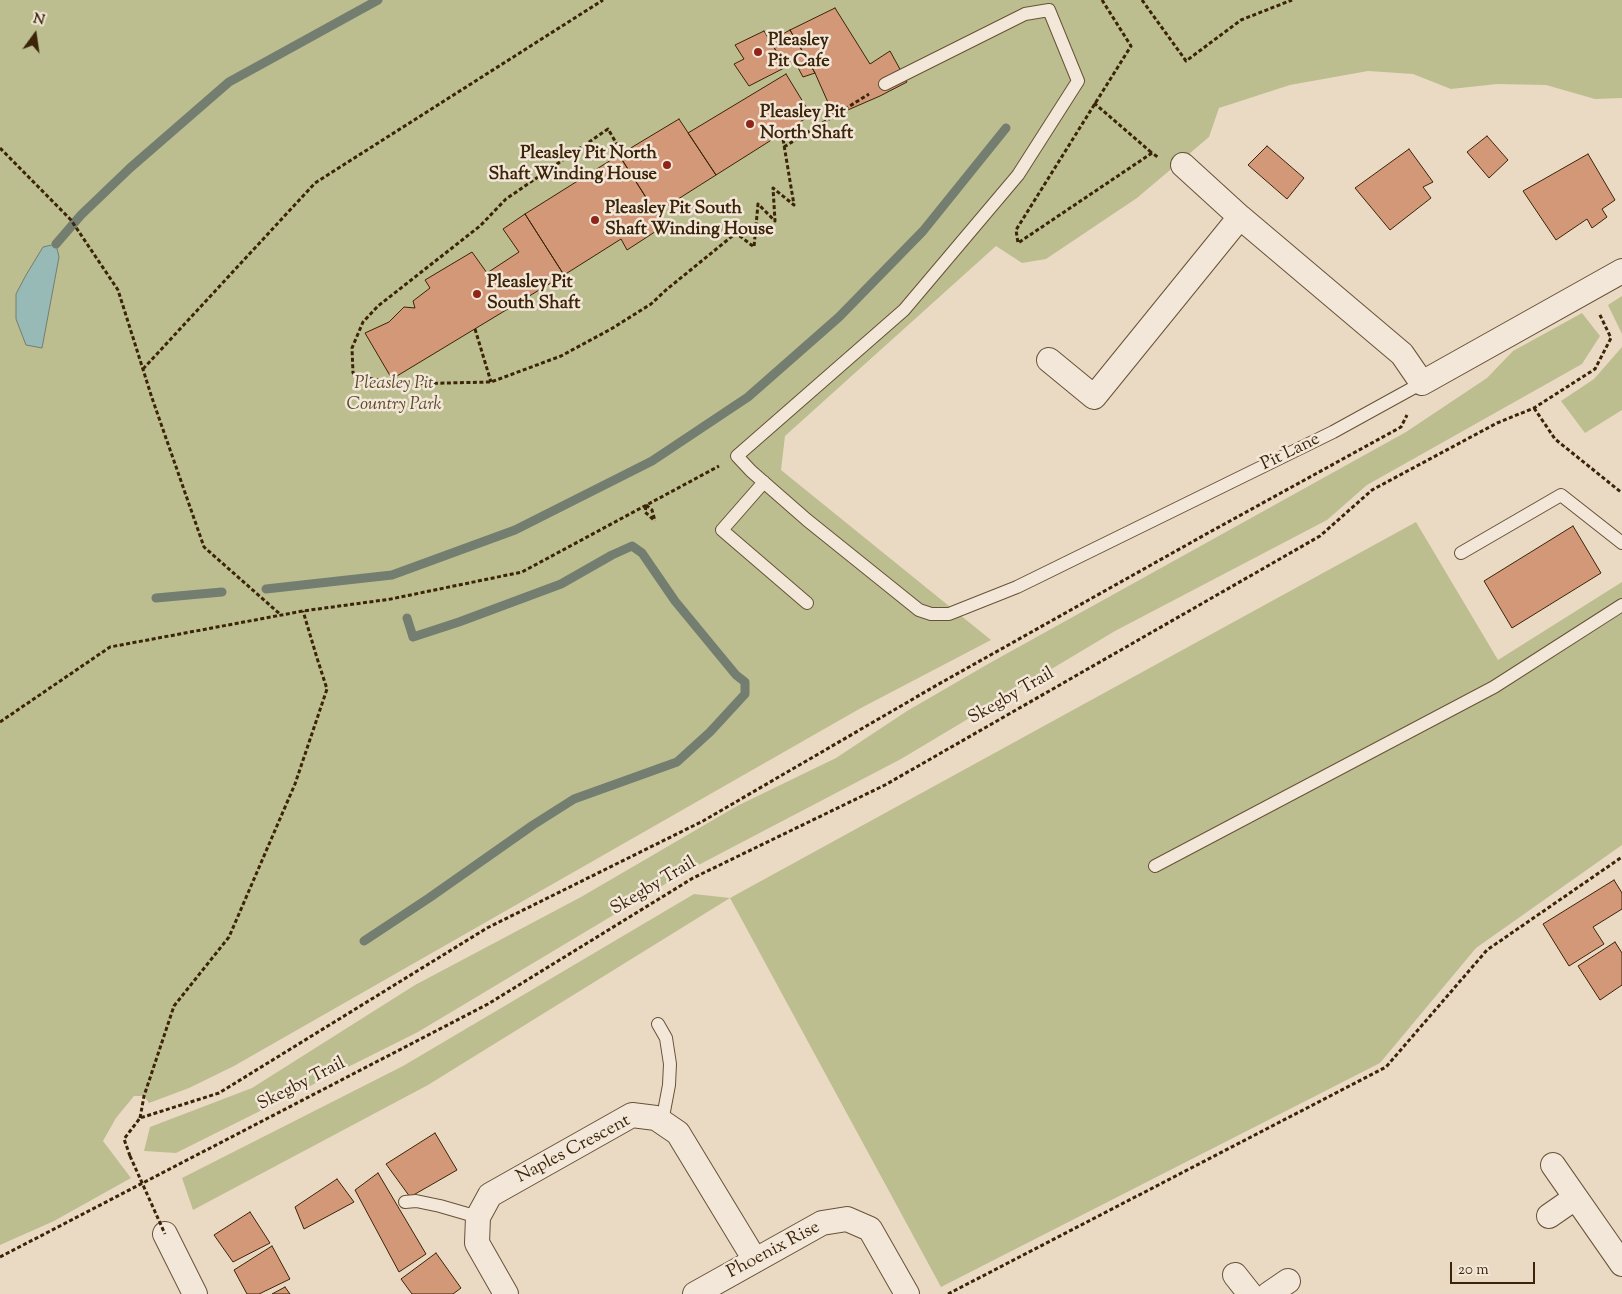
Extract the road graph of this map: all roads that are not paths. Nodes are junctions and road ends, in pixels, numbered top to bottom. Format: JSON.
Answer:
{"nodes":[{"id":1,"x":885,"y":84,"type":"road end"},
{"id":2,"x":1184,"y":165,"type":"road end"},
{"id":3,"x":1240,"y":216,"type":"junction"},
{"id":4,"x":1622,"y":271,"type":"edge"},
{"id":5,"x":1049,"y":360,"type":"dead end"},
{"id":6,"x":1422,"y":383,"type":"junction"},
{"id":7,"x":764,"y":482,"type":"junction"},
{"id":8,"x":1622,"y":542,"type":"edge"},
{"id":9,"x":1461,"y":553,"type":"dead end"},
{"id":10,"x":807,"y":603,"type":"dead end"},
{"id":11,"x":1622,"y":605,"type":"edge"},
{"id":12,"x":1155,"y":866,"type":"dead end"},
{"id":13,"x":658,"y":1024,"type":"dead end"},
{"id":14,"x":662,"y":1122,"type":"junction"},
{"id":15,"x":1553,"y":1165,"type":"dead end"},
{"id":16,"x":1576,"y":1198,"type":"junction"},
{"id":17,"x":405,"y":1202,"type":"dead end"},
{"id":18,"x":1549,"y":1216,"type":"dead end"},
{"id":19,"x":478,"y":1217,"type":"junction"},
{"id":20,"x":165,"y":1234,"type":"road end"},
{"id":21,"x":755,"y":1260,"type":"junction"},
{"id":22,"x":1622,"y":1264,"type":"edge"},
{"id":23,"x":1235,"y":1275,"type":"dead end"},
{"id":24,"x":195,"y":1294,"type":"edge"},
{"id":25,"x":506,"y":1294,"type":"edge"},
{"id":26,"x":695,"y":1294,"type":"edge"},
{"id":27,"x":907,"y":1294,"type":"edge"},
{"id":28,"x":1250,"y":1294,"type":"edge"}],
"edges":[{"from":1,"to":7,"type":"lane"},
{"from":2,"to":3,"type":"street"},
{"from":3,"to":5,"type":"street"},
{"from":3,"to":6,"type":"street"},
{"from":4,"to":6,"type":"street","name":"Pit Lane"},
{"from":6,"to":7,"type":"lane","name":"Pit Lane"},
{"from":7,"to":10,"type":"lane"},
{"from":8,"to":9,"type":"lane"},
{"from":11,"to":12,"type":"lane"},
{"from":13,"to":14,"type":"lane"},
{"from":14,"to":19,"type":"street","name":"Naples Crescent"},
{"from":14,"to":21,"type":"street","name":"Naples Crescent"},
{"from":15,"to":16,"type":"street"},
{"from":16,"to":18,"type":"street"},
{"from":16,"to":22,"type":"street"},
{"from":17,"to":19,"type":"lane"},
{"from":19,"to":25,"type":"street","name":"Naples Crescent"},
{"from":20,"to":24,"type":"street"},
{"from":21,"to":26,"type":"street","name":"Phoenix Rise"},
{"from":21,"to":27,"type":"street","name":"Phoenix Rise"},
{"from":23,"to":28,"type":"street"}]}
